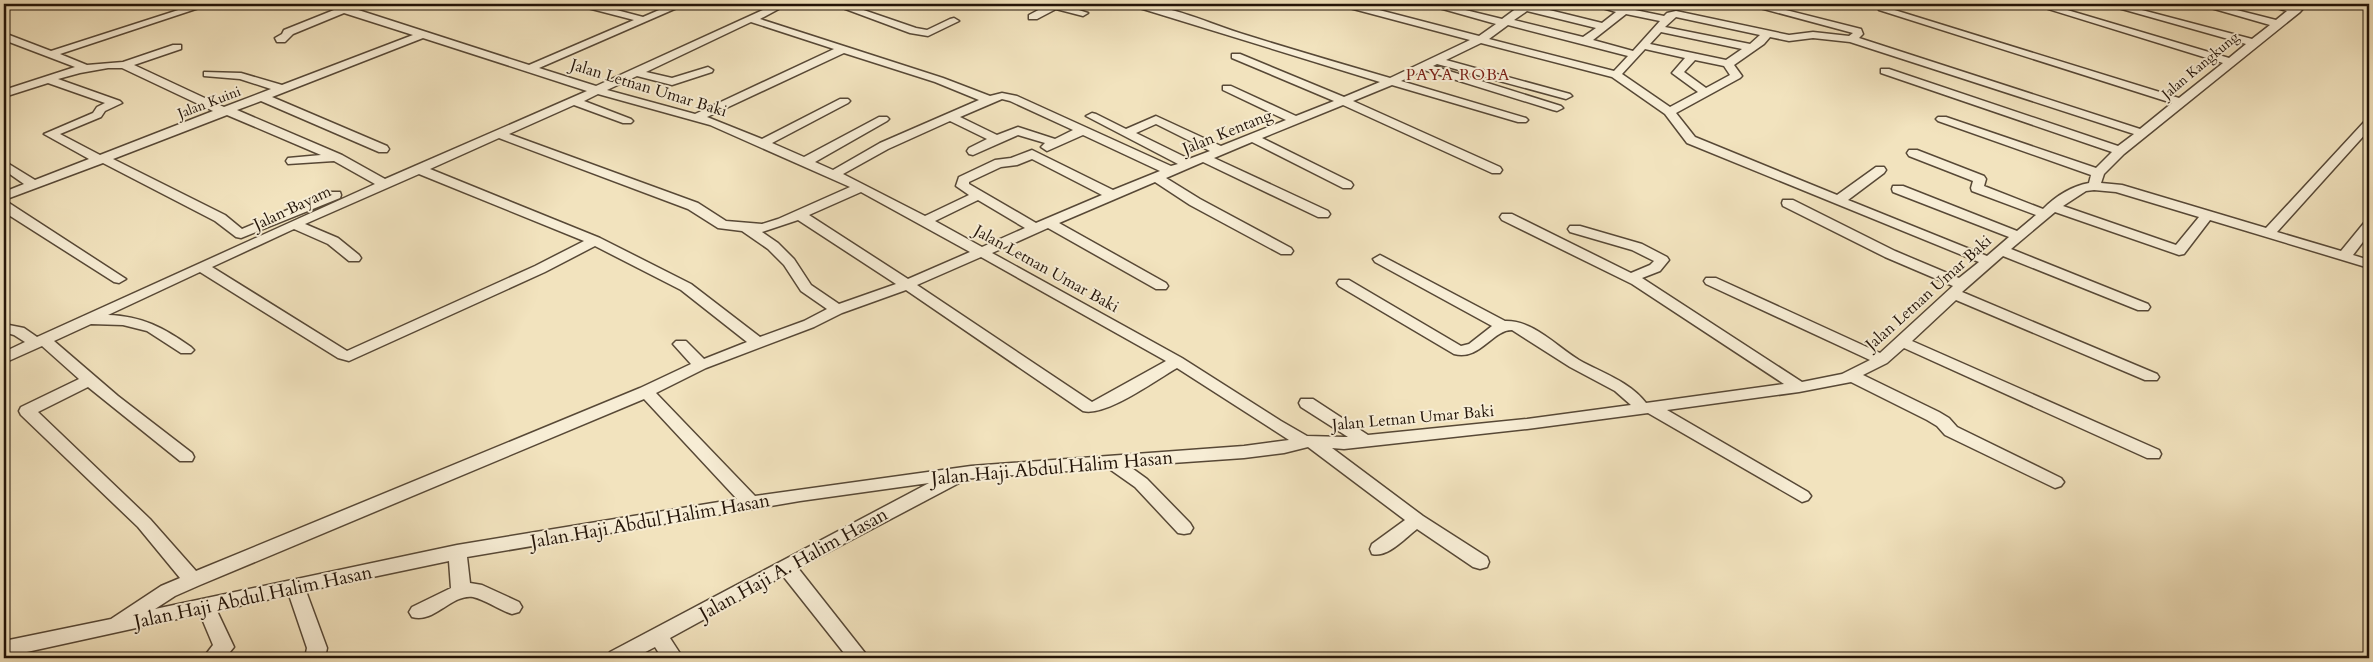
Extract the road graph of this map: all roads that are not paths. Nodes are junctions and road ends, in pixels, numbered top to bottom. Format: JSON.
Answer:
{"nodes":[{"id":1,"x":206,"y":4,"type":"edge"},
{"id":2,"x":325,"y":4,"type":"edge"},
{"id":3,"x":358,"y":4,"type":"edge"},
{"id":4,"x":582,"y":4,"type":"edge"},
{"id":5,"x":681,"y":4,"type":"edge"},
{"id":6,"x":783,"y":4,"type":"edge"},
{"id":7,"x":837,"y":4,"type":"edge"},
{"id":8,"x":1345,"y":4,"type":"edge"},
{"id":9,"x":1430,"y":4,"type":"edge"},
{"id":10,"x":1470,"y":4,"type":"edge"},
{"id":11,"x":1594,"y":4,"type":"edge"},
{"id":12,"x":1765,"y":4,"type":"edge"},
{"id":13,"x":2037,"y":4,"type":"edge"},
{"id":14,"x":2109,"y":4,"type":"edge"},
{"id":15,"x":2202,"y":4,"type":"edge"},
{"id":16,"x":2273,"y":4,"type":"edge"},
{"id":17,"x":1052,"y":5,"type":"edge"},
{"id":18,"x":1144,"y":5,"type":"edge"},
{"id":19,"x":1528,"y":5,"type":"edge"},
{"id":20,"x":1375,"y":7,"type":"edge"},
{"id":21,"x":2299,"y":7,"type":"edge"},
{"id":22,"x":343,"y":10,"type":"junction"},
{"id":23,"x":1884,"y":10,"type":"dead end"},
{"id":24,"x":1459,"y":11,"type":"junction"},
{"id":25,"x":1624,"y":11,"type":"junction"},
{"id":26,"x":1083,"y":13,"type":"dead end"},
{"id":27,"x":1034,"y":16,"type":"dead end"},
{"id":28,"x":751,"y":19,"type":"junction"},
{"id":29,"x":644,"y":20,"type":"junction"},
{"id":30,"x":1666,"y":20,"type":"junction"},
{"id":31,"x":954,"y":21,"type":"dead end"},
{"id":32,"x":1505,"y":22,"type":"junction"},
{"id":33,"x":2276,"y":24,"type":"junction"},
{"id":34,"x":1602,"y":26,"type":"junction"},
{"id":35,"x":1438,"y":28,"type":"junction"},
{"id":36,"x":1659,"y":29,"type":"junction"},
{"id":37,"x":425,"y":34,"type":"junction"},
{"id":38,"x":1767,"y":34,"type":"junction"},
{"id":39,"x":4,"y":36,"type":"edge"},
{"id":40,"x":1483,"y":38,"type":"junction"},
{"id":41,"x":1851,"y":39,"type":"junction"},
{"id":42,"x":281,"y":40,"type":"dead end"},
{"id":43,"x":1585,"y":41,"type":"junction"},
{"id":44,"x":2252,"y":42,"type":"junction"},
{"id":45,"x":1644,"y":46,"type":"junction"},
{"id":46,"x":177,"y":47,"type":"dead end"},
{"id":47,"x":1752,"y":48,"type":"junction"},
{"id":48,"x":843,"y":49,"type":"junction"},
{"id":49,"x":51,"y":54,"type":"junction"},
{"id":50,"x":1633,"y":54,"type":"junction"},
{"id":51,"x":1236,"y":56,"type":"dead end"},
{"id":52,"x":1692,"y":57,"type":"junction"},
{"id":53,"x":1438,"y":61,"type":"junction"},
{"id":54,"x":2229,"y":62,"type":"junction"},
{"id":55,"x":1728,"y":64,"type":"junction"},
{"id":56,"x":124,"y":65,"type":"junction"},
{"id":57,"x":1423,"y":66,"type":"junction"},
{"id":58,"x":83,"y":67,"type":"junction"},
{"id":59,"x":531,"y":68,"type":"junction"},
{"id":60,"x":708,"y":70,"type":"dead end"},
{"id":61,"x":1885,"y":71,"type":"dead end"},
{"id":62,"x":634,"y":72,"type":"junction"},
{"id":63,"x":208,"y":74,"type":"dead end"},
{"id":64,"x":1616,"y":75,"type":"junction"},
{"id":65,"x":49,"y":80,"type":"junction"},
{"id":66,"x":1392,"y":81,"type":"junction"},
{"id":67,"x":1227,"y":88,"type":"dead end"},
{"id":68,"x":282,"y":89,"type":"junction"},
{"id":69,"x":596,"y":90,"type":"junction"},
{"id":70,"x":1705,"y":92,"type":"junction"},
{"id":71,"x":4,"y":94,"type":"edge"},
{"id":72,"x":1566,"y":96,"type":"dead end"},
{"id":73,"x":262,"y":97,"type":"junction"},
{"id":74,"x":989,"y":100,"type":"junction"},
{"id":75,"x":1342,"y":100,"type":"junction"},
{"id":76,"x":574,"y":101,"type":"junction"},
{"id":77,"x":844,"y":101,"type":"dead end"},
{"id":78,"x":2180,"y":102,"type":"junction"},
{"id":79,"x":1557,"y":108,"type":"dead end"},
{"id":80,"x":226,"y":112,"type":"junction"},
{"id":81,"x":1670,"y":112,"type":"junction"},
{"id":82,"x":949,"y":116,"type":"junction"},
{"id":83,"x":1092,"y":116,"type":"dead end"},
{"id":84,"x":696,"y":118,"type":"junction"},
{"id":85,"x":883,"y":119,"type":"dead end"},
{"id":86,"x":1942,"y":119,"type":"dead end"},
{"id":87,"x":1296,"y":120,"type":"junction"},
{"id":88,"x":1522,"y":120,"type":"dead end"},
{"id":89,"x":627,"y":121,"type":"dead end"},
{"id":90,"x":2369,"y":123,"type":"edge"},
{"id":91,"x":1084,"y":130,"type":"junction"},
{"id":92,"x":1126,"y":133,"type":"junction"},
{"id":93,"x":2142,"y":133,"type":"junction"},
{"id":94,"x":499,"y":134,"type":"junction"},
{"id":95,"x":1252,"y":138,"type":"junction"},
{"id":96,"x":996,"y":139,"type":"junction"},
{"id":97,"x":1056,"y":143,"type":"junction"},
{"id":98,"x":762,"y":144,"type":"junction"},
{"id":99,"x":383,"y":149,"type":"dead end"},
{"id":100,"x":1221,"y":151,"type":"junction"},
{"id":101,"x":2120,"y":151,"type":"junction"},
{"id":102,"x":1913,"y":153,"type":"dead end"},
{"id":103,"x":1032,"y":154,"type":"junction"},
{"id":104,"x":336,"y":158,"type":"junction"},
{"id":105,"x":1204,"y":158,"type":"junction"},
{"id":106,"x":102,"y":159,"type":"junction"},
{"id":107,"x":292,"y":161,"type":"dead end"},
{"id":108,"x":805,"y":162,"type":"junction"},
{"id":109,"x":999,"y":163,"type":"junction"},
{"id":110,"x":1188,"y":164,"type":"junction"},
{"id":111,"x":4,"y":166,"type":"edge"},
{"id":112,"x":419,"y":169,"type":"junction"},
{"id":113,"x":1496,"y":170,"type":"dead end"},
{"id":114,"x":1880,"y":170,"type":"dead end"},
{"id":115,"x":1171,"y":171,"type":"junction"},
{"id":116,"x":833,"y":175,"type":"junction"},
{"id":117,"x":1156,"y":177,"type":"junction"},
{"id":118,"x":2096,"y":180,"type":"junction"},
{"id":119,"x":381,"y":181,"type":"junction"},
{"id":120,"x":1347,"y":185,"type":"dead end"},
{"id":121,"x":34,"y":186,"type":"junction"},
{"id":122,"x":861,"y":187,"type":"junction"},
{"id":123,"x":1898,"y":189,"type":"dead end"},
{"id":124,"x":978,"y":195,"type":"junction"},
{"id":125,"x":4,"y":196,"type":"edge"},
{"id":126,"x":1112,"y":196,"type":"junction"},
{"id":127,"x":1839,"y":200,"type":"junction"},
{"id":128,"x":1788,"y":204,"type":"dead end"},
{"id":129,"x":4,"y":206,"type":"edge"},
{"id":130,"x":2048,"y":211,"type":"junction"},
{"id":131,"x":1323,"y":214,"type":"dead end"},
{"id":132,"x":2207,"y":215,"type":"junction"},
{"id":133,"x":801,"y":216,"type":"junction"},
{"id":134,"x":1507,"y":216,"type":"dead end"},
{"id":135,"x":925,"y":221,"type":"junction"},
{"id":136,"x":1050,"y":223,"type":"junction"},
{"id":137,"x":294,"y":224,"type":"junction"},
{"id":138,"x":2369,"y":226,"type":"edge"},
{"id":139,"x":745,"y":228,"type":"junction"},
{"id":140,"x":1037,"y":229,"type":"junction"},
{"id":141,"x":1575,"y":229,"type":"dead end"},
{"id":142,"x":2269,"y":233,"type":"junction"},
{"id":143,"x":2018,"y":236,"type":"junction"},
{"id":144,"x":595,"y":240,"type":"junction"},
{"id":145,"x":1286,"y":250,"type":"dead end"},
{"id":146,"x":2001,"y":250,"type":"junction"},
{"id":147,"x":983,"y":253,"type":"junction"},
{"id":148,"x":2344,"y":257,"type":"junction"},
{"id":149,"x":354,"y":258,"type":"dead end"},
{"id":150,"x":1380,"y":259,"type":"dead end"},
{"id":151,"x":1990,"y":262,"type":"junction"},
{"id":152,"x":2369,"y":264,"type":"edge"},
{"id":153,"x":203,"y":268,"type":"junction"},
{"id":154,"x":1630,"y":278,"type":"junction"},
{"id":155,"x":119,"y":280,"type":"dead end"},
{"id":156,"x":1710,"y":281,"type":"dead end"},
{"id":157,"x":1344,"y":283,"type":"dead end"},
{"id":158,"x":906,"y":285,"type":"junction"},
{"id":159,"x":1161,"y":286,"type":"dead end"},
{"id":160,"x":1958,"y":289,"type":"junction"},
{"id":161,"x":2143,"y":307,"type":"dead end"},
{"id":162,"x":837,"y":310,"type":"junction"},
{"id":163,"x":88,"y":320,"type":"junction"},
{"id":164,"x":1502,"y":326,"type":"junction"},
{"id":165,"x":4,"y":328,"type":"edge"},
{"id":166,"x":40,"y":342,"type":"junction"},
{"id":167,"x":1902,"y":342,"type":"junction"},
{"id":168,"x":681,"y":344,"type":"dead end"},
{"id":169,"x":759,"y":344,"type":"junction"},
{"id":170,"x":186,"y":350,"type":"dead end"},
{"id":171,"x":4,"y":358,"type":"edge"},
{"id":172,"x":1882,"y":360,"type":"junction"},
{"id":173,"x":1177,"y":361,"type":"junction"},
{"id":174,"x":701,"y":366,"type":"junction"},
{"id":175,"x":1852,"y":376,"type":"junction"},
{"id":176,"x":2151,"y":378,"type":"dead end"},
{"id":177,"x":90,"y":380,"type":"junction"},
{"id":178,"x":1799,"y":387,"type":"junction"},
{"id":179,"x":646,"y":392,"type":"junction"},
{"id":180,"x":1307,"y":402,"type":"dead end"},
{"id":181,"x":1646,"y":407,"type":"junction"},
{"id":182,"x":1364,"y":440,"type":"junction"},
{"id":183,"x":1309,"y":441,"type":"junction"},
{"id":184,"x":2153,"y":454,"type":"dead end"},
{"id":185,"x":186,"y":458,"type":"dead end"},
{"id":186,"x":1112,"y":462,"type":"junction"},
{"id":187,"x":971,"y":472,"type":"junction"},
{"id":188,"x":2055,"y":482,"type":"dead end"},
{"id":189,"x":1802,"y":496,"type":"dead end"},
{"id":190,"x":751,"y":503,"type":"junction"},
{"id":191,"x":1417,"y":520,"type":"junction"},
{"id":192,"x":1184,"y":528,"type":"dead end"},
{"id":193,"x":1379,"y":549,"type":"dead end"},
{"id":194,"x":457,"y":552,"type":"junction"},
{"id":195,"x":1480,"y":562,"type":"dead end"},
{"id":196,"x":787,"y":568,"type":"junction"},
{"id":197,"x":193,"y":580,"type":"junction"},
{"id":198,"x":295,"y":586,"type":"junction"},
{"id":199,"x":461,"y":591,"type":"junction"},
{"id":200,"x":205,"y":605,"type":"junction"},
{"id":201,"x":512,"y":607,"type":"dead end"},
{"id":202,"x":419,"y":612,"type":"dead end"},
{"id":203,"x":116,"y":625,"type":"junction"},
{"id":204,"x":659,"y":637,"type":"junction"},
{"id":205,"x":4,"y":649,"type":"edge"},
{"id":206,"x":213,"y":658,"type":"edge"},
{"id":207,"x":315,"y":658,"type":"edge"},
{"id":208,"x":616,"y":658,"type":"edge"},
{"id":209,"x":673,"y":658,"type":"edge"},
{"id":210,"x":859,"y":658,"type":"edge"}],
"edges":[{"from":1,"to":49,"type":"street"},
{"from":2,"to":22,"type":"street","name":"Jalan Letnan Umar Baki"},
{"from":3,"to":22,"type":"street"},
{"from":4,"to":29,"type":"street"},
{"from":5,"to":29,"type":"street"},
{"from":6,"to":28,"type":"street","name":"Jalan Bayam"},
{"from":7,"to":31,"type":"street"},
{"from":8,"to":20,"type":"street"},
{"from":9,"to":24,"type":"street"},
{"from":10,"to":24,"type":"street"},
{"from":11,"to":25,"type":"street"},
{"from":12,"to":41,"type":"street"},
{"from":13,"to":54,"type":"street"},
{"from":14,"to":44,"type":"street"},
{"from":15,"to":33,"type":"street","name":"Jalan Kangkung"},
{"from":16,"to":21,"type":"street"},
{"from":17,"to":26,"type":"street"},
{"from":17,"to":27,"type":"street"},
{"from":18,"to":66,"type":"street"},
{"from":19,"to":32,"type":"street","name":"Jalan Kentang"},
{"from":19,"to":34,"type":"street"},
{"from":20,"to":35,"type":"street"},
{"from":21,"to":33,"type":"street"},
{"from":22,"to":37,"type":"street","name":"Jalan Letnan Umar Baki"},
{"from":22,"to":42,"type":"street"},
{"from":23,"to":78,"type":"street"},
{"from":24,"to":32,"type":"street"},
{"from":24,"to":35,"type":"street"},
{"from":25,"to":30,"type":"street"},
{"from":25,"to":34,"type":"street"},
{"from":28,"to":48,"type":"street"},
{"from":28,"to":62,"type":"street","name":"Jalan Bayam"},
{"from":29,"to":59,"type":"street"},
{"from":30,"to":36,"type":"street"},
{"from":30,"to":38,"type":"street"},
{"from":32,"to":40,"type":"street","name":"Jalan Kentang"},
{"from":32,"to":43,"type":"street"},
{"from":33,"to":44,"type":"street","name":"Jalan Kangkung"},
{"from":34,"to":43,"type":"street"},
{"from":35,"to":40,"type":"street"},
{"from":36,"to":45,"type":"street"},
{"from":36,"to":47,"type":"street"},
{"from":37,"to":59,"type":"street","name":"Jalan Letnan Umar Baki"},
{"from":37,"to":68,"type":"street","name":"Jalan Kuini"},
{"from":38,"to":41,"type":"street"},
{"from":38,"to":47,"type":"street"},
{"from":39,"to":49,"type":"street"},
{"from":40,"to":53,"type":"street","name":"Jalan Kentang"},
{"from":40,"to":64,"type":"street"},
{"from":41,"to":93,"type":"street"},
{"from":43,"to":50,"type":"street"},
{"from":44,"to":54,"type":"street","name":"Jalan Kangkung"},
{"from":45,"to":50,"type":"street"},
{"from":45,"to":52,"type":"street"},
{"from":46,"to":56,"type":"street"},
{"from":47,"to":55,"type":"street"},
{"from":48,"to":74,"type":"street"},
{"from":48,"to":84,"type":"street"},
{"from":49,"to":58,"type":"street"},
{"from":50,"to":64,"type":"street"},
{"from":51,"to":75,"type":"street"},
{"from":52,"to":55,"type":"street"},
{"from":52,"to":70,"type":"street"},
{"from":53,"to":57,"type":"street","name":"Jalan Kentang"},
{"from":53,"to":72,"type":"street"},
{"from":54,"to":78,"type":"street","name":"Jalan Kangkung"},
{"from":55,"to":70,"type":"street"},
{"from":56,"to":58,"type":"street"},
{"from":56,"to":80,"type":"street"},
{"from":57,"to":66,"type":"street","name":"Jalan Kentang"},
{"from":57,"to":79,"type":"street"},
{"from":58,"to":65,"type":"street"},
{"from":59,"to":69,"type":"street","name":"Jalan Letnan Umar Baki"},
{"from":60,"to":62,"type":"street"},
{"from":61,"to":101,"type":"street"},
{"from":62,"to":69,"type":"street","name":"Jalan Bayam"},
{"from":63,"to":68,"type":"street"},
{"from":64,"to":81,"type":"street"},
{"from":65,"to":71,"type":"street"},
{"from":65,"to":106,"type":"street"},
{"from":66,"to":75,"type":"street","name":"Jalan Kentang"},
{"from":66,"to":88,"type":"street"},
{"from":67,"to":87,"type":"street"},
{"from":68,"to":73,"type":"street","name":"Jalan Kuini"},
{"from":69,"to":76,"type":"street","name":"Jalan Bayam"},
{"from":69,"to":84,"type":"street","name":"Jalan Letnan Umar Baki"},
{"from":70,"to":81,"type":"street"},
{"from":73,"to":80,"type":"street","name":"Jalan Kuini"},
{"from":73,"to":99,"type":"street"},
{"from":74,"to":82,"type":"street"},
{"from":74,"to":91,"type":"street"},
{"from":75,"to":87,"type":"street","name":"Jalan Kentang"},
{"from":75,"to":113,"type":"street"},
{"from":76,"to":89,"type":"street"},
{"from":76,"to":94,"type":"street","name":"Jalan Bayam"},
{"from":77,"to":98,"type":"street"},
{"from":78,"to":93,"type":"street","name":"Jalan Kangkung"},
{"from":80,"to":104,"type":"street"},
{"from":80,"to":106,"type":"street","name":"Jalan Kuini"},
{"from":81,"to":127,"type":"street"},
{"from":82,"to":96,"type":"street"},
{"from":82,"to":116,"type":"street"},
{"from":83,"to":92,"type":"street"},
{"from":84,"to":98,"type":"street","name":"Jalan Letnan Umar Baki"},
{"from":85,"to":108,"type":"street"},
{"from":86,"to":118,"type":"street"},
{"from":87,"to":95,"type":"street","name":"Jalan Kentang"},
{"from":90,"to":142,"type":"street"},
{"from":91,"to":97,"type":"street"},
{"from":91,"to":115,"type":"street"},
{"from":92,"to":100,"type":"street"},
{"from":92,"to":110,"type":"street"},
{"from":93,"to":101,"type":"street","name":"Jalan Kangkung"},
{"from":94,"to":112,"type":"street","name":"Jalan Bayam"},
{"from":94,"to":139,"type":"street"},
{"from":95,"to":100,"type":"street","name":"Jalan Kentang"},
{"from":95,"to":120,"type":"street"},
{"from":96,"to":97,"type":"street"},
{"from":96,"to":109,"type":"street"},
{"from":97,"to":103,"type":"street"},
{"from":98,"to":108,"type":"street","name":"Jalan Letnan Umar Baki"},
{"from":100,"to":105,"type":"street","name":"Jalan Kentang"},
{"from":101,"to":118,"type":"street","name":"Jalan Kangkung"},
{"from":102,"to":130,"type":"street"},
{"from":103,"to":109,"type":"street"},
{"from":103,"to":126,"type":"street"},
{"from":104,"to":107,"type":"street"},
{"from":104,"to":119,"type":"street"},
{"from":105,"to":110,"type":"street","name":"Jalan Kentang"},
{"from":105,"to":131,"type":"street"},
{"from":106,"to":119,"type":"street"},
{"from":106,"to":121,"type":"street","name":"Jalan Kuini"},
{"from":108,"to":116,"type":"street","name":"Jalan Letnan Umar Baki"},
{"from":109,"to":124,"type":"street"},
{"from":110,"to":115,"type":"street","name":"Jalan Kentang"},
{"from":111,"to":121,"type":"street"},
{"from":112,"to":119,"type":"street","name":"Jalan Bayam"},
{"from":112,"to":144,"type":"street"},
{"from":114,"to":127,"type":"street"},
{"from":115,"to":117,"type":"street","name":"Jalan Kentang"},
{"from":116,"to":122,"type":"street","name":"Jalan Letnan Umar Baki"},
{"from":117,"to":126,"type":"street","name":"Jalan Kentang"},
{"from":117,"to":145,"type":"street"},
{"from":118,"to":130,"type":"street","name":"Jalan Letnan Umar Baki"},
{"from":118,"to":132,"type":"street","name":"Jalan Letnan Umar Baki"},
{"from":119,"to":137,"type":"street","name":"Jalan Bayam"},
{"from":121,"to":125,"type":"street","name":"Jalan Kuini"},
{"from":122,"to":133,"type":"street"},
{"from":122,"to":135,"type":"street","name":"Jalan Letnan Umar Baki"},
{"from":123,"to":143,"type":"street"},
{"from":124,"to":135,"type":"street"},
{"from":124,"to":140,"type":"street"},
{"from":126,"to":136,"type":"street","name":"Jalan Kentang"},
{"from":127,"to":151,"type":"street"},
{"from":128,"to":160,"type":"street"},
{"from":129,"to":155,"type":"street"},
{"from":130,"to":132,"type":"street"},
{"from":130,"to":143,"type":"street","name":"Jalan Letnan Umar Baki"},
{"from":132,"to":142,"type":"street","name":"Jalan Letnan Umar Baki"},
{"from":133,"to":139,"type":"street"},
{"from":133,"to":158,"type":"street"},
{"from":134,"to":154,"type":"street"},
{"from":135,"to":147,"type":"street","name":"Jalan Letnan Umar Baki"},
{"from":136,"to":140,"type":"street","name":"Jalan Kentang"},
{"from":136,"to":159,"type":"street"},
{"from":137,"to":149,"type":"street"},
{"from":137,"to":153,"type":"street","name":"Jalan Bayam"},
{"from":138,"to":148,"type":"street"},
{"from":139,"to":162,"type":"street"},
{"from":140,"to":147,"type":"street","name":"Jalan Kentang"},
{"from":141,"to":154,"type":"street"},
{"from":142,"to":148,"type":"street","name":"Jalan Letnan Umar Baki"},
{"from":143,"to":146,"type":"street","name":"Jalan Letnan Umar Baki"},
{"from":144,"to":153,"type":"street"},
{"from":144,"to":169,"type":"street"},
{"from":146,"to":151,"type":"street","name":"Jalan Letnan Umar Baki"},
{"from":146,"to":161,"type":"street"},
{"from":147,"to":158,"type":"street","name":"Jalan Kentang"},
{"from":147,"to":173,"type":"street","name":"Jalan Letnan Umar Baki"},
{"from":148,"to":152,"type":"street","name":"Jalan Letnan Umar Baki"},
{"from":150,"to":164,"type":"street"},
{"from":151,"to":160,"type":"street","name":"Jalan Letnan Umar Baki"},
{"from":153,"to":163,"type":"street","name":"Jalan Bayam"},
{"from":154,"to":178,"type":"street"},
{"from":156,"to":172,"type":"street"},
{"from":157,"to":164,"type":"street"},
{"from":158,"to":162,"type":"street","name":"Jalan Kentang"},
{"from":158,"to":173,"type":"street"},
{"from":160,"to":167,"type":"street","name":"Jalan Letnan Umar Baki"},
{"from":160,"to":176,"type":"street"},
{"from":162,"to":169,"type":"street","name":"Jalan Kentang"},
{"from":163,"to":166,"type":"street","name":"Jalan Bayam"},
{"from":163,"to":170,"type":"street"},
{"from":164,"to":181,"type":"street"},
{"from":165,"to":166,"type":"street"},
{"from":166,"to":171,"type":"street","name":"Jalan Bayam"},
{"from":166,"to":177,"type":"street"},
{"from":167,"to":172,"type":"street","name":"Jalan Letnan Umar Baki"},
{"from":167,"to":184,"type":"street"},
{"from":168,"to":174,"type":"street"},
{"from":169,"to":174,"type":"street","name":"Jalan Kentang"},
{"from":172,"to":175,"type":"street","name":"Jalan Letnan Umar Baki"},
{"from":173,"to":183,"type":"street","name":"Jalan Letnan Umar Baki"},
{"from":174,"to":179,"type":"street","name":"Jalan Kentang"},
{"from":175,"to":178,"type":"street","name":"Jalan Letnan Umar Baki"},
{"from":175,"to":188,"type":"street"},
{"from":177,"to":185,"type":"street"},
{"from":177,"to":197,"type":"street"},
{"from":178,"to":181,"type":"street","name":"Jalan Letnan Umar Baki"},
{"from":179,"to":190,"type":"street"},
{"from":179,"to":197,"type":"street","name":"Jalan Kentang"},
{"from":180,"to":182,"type":"street"},
{"from":181,"to":182,"type":"street","name":"Jalan Letnan Umar Baki"},
{"from":181,"to":189,"type":"street"},
{"from":182,"to":183,"type":"street","name":"Jalan Letnan Umar Baki"},
{"from":183,"to":186,"type":"street","name":"Jalan Haji Abdul Halim Hasan"},
{"from":183,"to":191,"type":"street"},
{"from":186,"to":187,"type":"street","name":"Jalan Haji Abdul Halim Hasan"},
{"from":186,"to":192,"type":"street"},
{"from":187,"to":190,"type":"street","name":"Jalan Haji Abdul Halim Hasan"},
{"from":187,"to":196,"type":"street","name":"Jalan Haji A. Halim Hasan"},
{"from":190,"to":194,"type":"street","name":"Jalan Haji Abdul Halim Hasan"},
{"from":191,"to":193,"type":"street"},
{"from":191,"to":195,"type":"street"},
{"from":194,"to":198,"type":"street","name":"Jalan Haji Abdul Halim Hasan"},
{"from":194,"to":199,"type":"street"},
{"from":196,"to":204,"type":"street","name":"Jalan Haji A. Halim Hasan"},
{"from":196,"to":210,"type":"street"},
{"from":197,"to":203,"type":"street","name":"Jalan Kentang"},
{"from":198,"to":200,"type":"street","name":"Jalan Haji Abdul Halim Hasan"},
{"from":198,"to":207,"type":"street"},
{"from":199,"to":201,"type":"street"},
{"from":199,"to":202,"type":"street"},
{"from":200,"to":203,"type":"street","name":"Jalan Haji Abdul Halim Hasan"},
{"from":200,"to":206,"type":"street"},
{"from":203,"to":205,"type":"street","name":"Jalan Haji Abdul Halim Hasan"},
{"from":204,"to":208,"type":"street","name":"Jalan Haji A. Halim Hasan"},
{"from":204,"to":209,"type":"street"}]}
